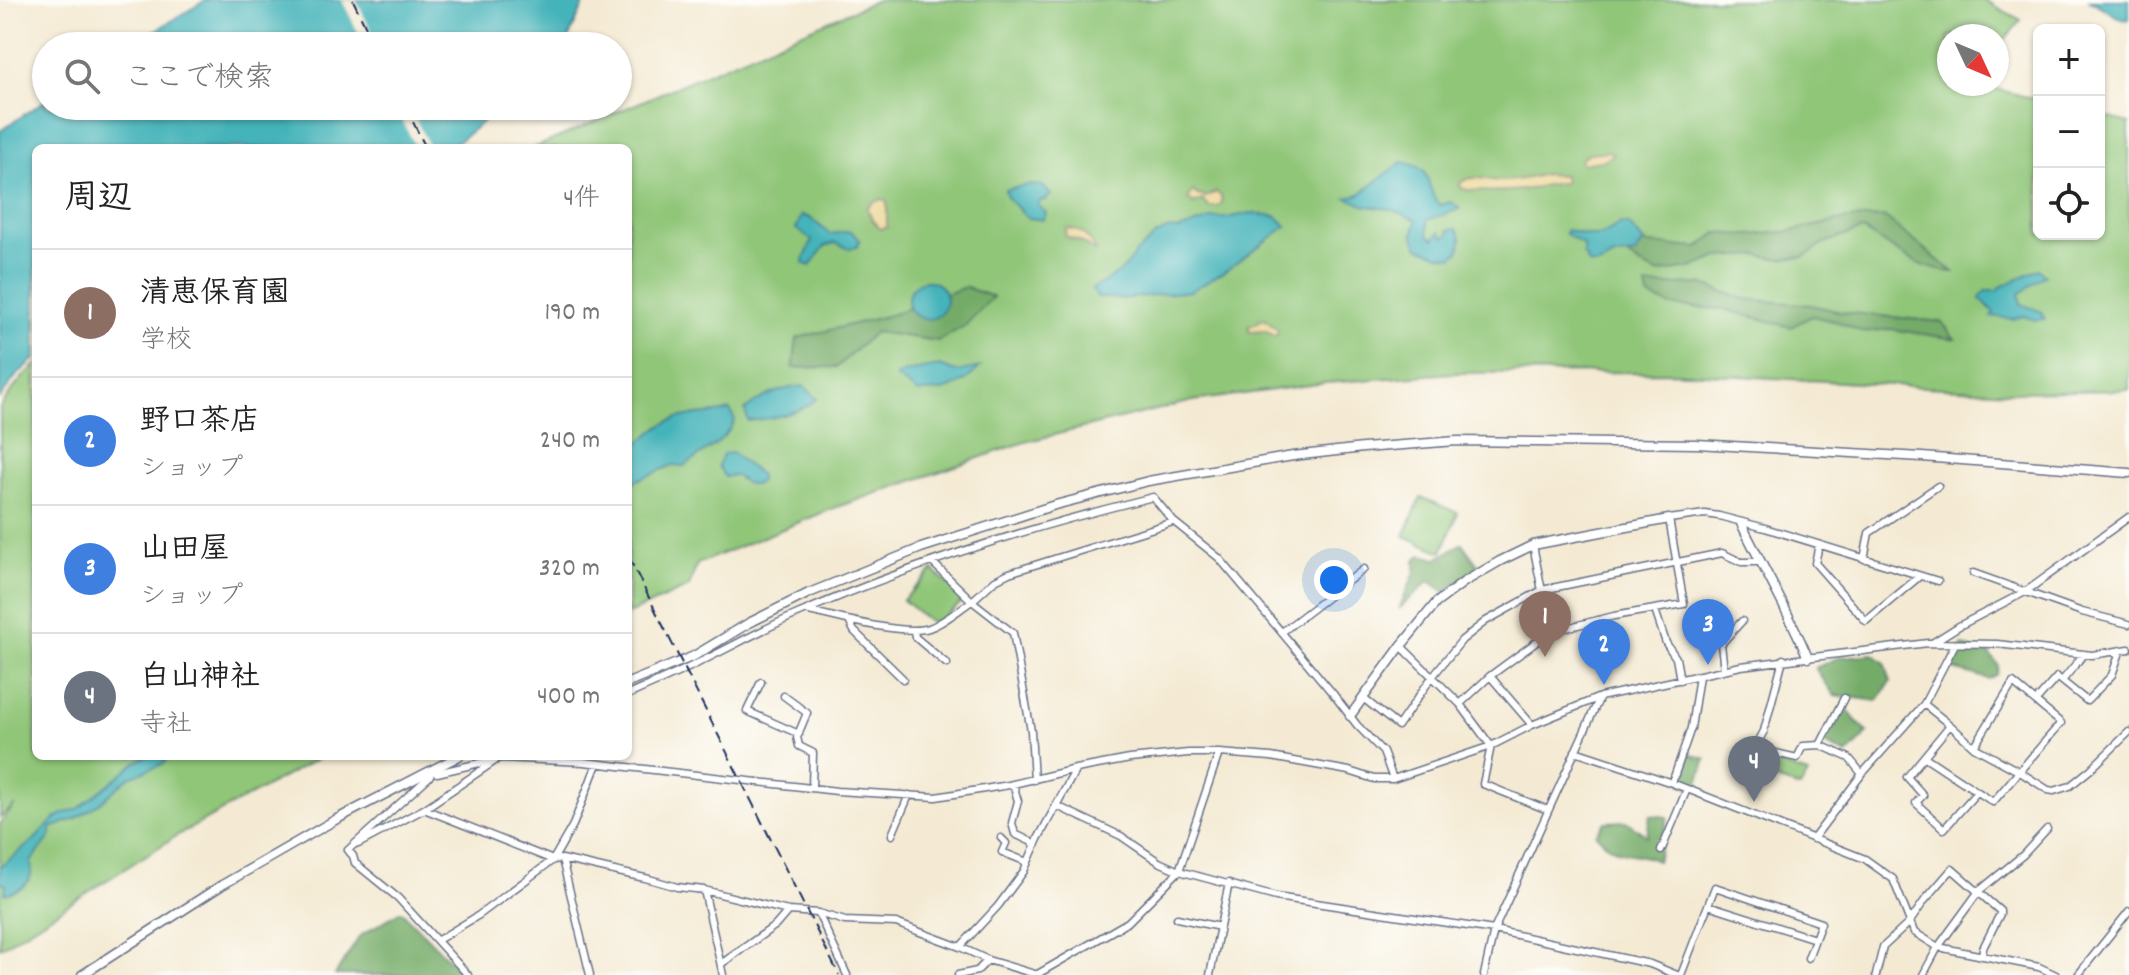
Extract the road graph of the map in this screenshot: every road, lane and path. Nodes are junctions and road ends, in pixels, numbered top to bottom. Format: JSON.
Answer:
{"nodes":[{"id":1,"x":2129,"y":473,"type":"edge"},
{"id":2,"x":1938,"y":486,"type":"dead end"},
{"id":3,"x":2129,"y":517,"type":"edge"},
{"id":4,"x":1669,"y":519,"type":"junction"},
{"id":5,"x":1173,"y":521,"type":"junction"},
{"id":6,"x":1741,"y":523,"type":"junction"},
{"id":7,"x":1533,"y":545,"type":"junction"},
{"id":8,"x":1819,"y":545,"type":"junction"},
{"id":9,"x":1864,"y":559,"type":"junction"},
{"id":10,"x":932,"y":562,"type":"junction"},
{"id":11,"x":1677,"y":562,"type":"junction"},
{"id":12,"x":1761,"y":562,"type":"junction"},
{"id":13,"x":1364,"y":569,"type":"dead end"},
{"id":14,"x":1973,"y":573,"type":"dead end"},
{"id":15,"x":1920,"y":576,"type":"junction"},
{"id":16,"x":1938,"y":581,"type":"dead end"},
{"id":17,"x":1542,"y":590,"type":"junction"},
{"id":18,"x":2025,"y":592,"type":"junction"},
{"id":19,"x":972,"y":601,"type":"junction"},
{"id":20,"x":808,"y":610,"type":"junction"},
{"id":21,"x":1655,"y":610,"type":"junction"},
{"id":22,"x":849,"y":621,"type":"junction"},
{"id":23,"x":1709,"y":621,"type":"dead end"},
{"id":24,"x":1742,"y":621,"type":"dead end"},
{"id":25,"x":2129,"y":624,"type":"edge"},
{"id":26,"x":914,"y":630,"type":"junction"},
{"id":27,"x":1282,"y":632,"type":"junction"},
{"id":28,"x":1550,"y":632,"type":"junction"},
{"id":29,"x":1729,"y":634,"type":"junction"},
{"id":30,"x":1932,"y":643,"type":"junction"},
{"id":31,"x":1955,"y":644,"type":"junction"},
{"id":32,"x":1401,"y":646,"type":"junction"},
{"id":33,"x":2129,"y":649,"type":"edge"},
{"id":34,"x":2120,"y":652,"type":"junction"},
{"id":35,"x":2084,"y":654,"type":"junction"},
{"id":36,"x":1808,"y":658,"type":"junction"},
{"id":37,"x":1783,"y":659,"type":"junction"},
{"id":38,"x":947,"y":664,"type":"dead end"},
{"id":39,"x":1724,"y":670,"type":"junction"},
{"id":40,"x":1490,"y":676,"type":"junction"},
{"id":41,"x":1699,"y":676,"type":"junction"},
{"id":42,"x":1432,"y":677,"type":"junction"},
{"id":43,"x":903,"y":679,"type":"dead end"},
{"id":44,"x":1680,"y":680,"type":"junction"},
{"id":45,"x":2062,"y":681,"type":"junction"},
{"id":46,"x":632,"y":682,"type":"edge"},
{"id":47,"x":761,"y":682,"type":"dead end"},
{"id":48,"x":632,"y":693,"type":"edge"},
{"id":49,"x":784,"y":696,"type":"dead end"},
{"id":50,"x":1600,"y":697,"type":"junction"},
{"id":51,"x":1363,"y":698,"type":"junction"},
{"id":52,"x":1844,"y":698,"type":"dead end"},
{"id":53,"x":2036,"y":701,"type":"junction"},
{"id":54,"x":1460,"y":704,"type":"junction"},
{"id":55,"x":1924,"y":704,"type":"junction"},
{"id":56,"x":1350,"y":716,"type":"junction"},
{"id":57,"x":1532,"y":725,"type":"junction"},
{"id":58,"x":1950,"y":725,"type":"junction"},
{"id":59,"x":2129,"y":732,"type":"edge"},
{"id":60,"x":799,"y":734,"type":"junction"},
{"id":61,"x":1820,"y":745,"type":"junction"},
{"id":62,"x":1491,"y":746,"type":"junction"},
{"id":63,"x":1974,"y":747,"type":"junction"},
{"id":64,"x":1575,"y":751,"type":"junction"},
{"id":65,"x":1219,"y":753,"type":"junction"},
{"id":66,"x":1925,"y":757,"type":"junction"},
{"id":67,"x":452,"y":760,"type":"edge"},
{"id":68,"x":490,"y":760,"type":"edge"},
{"id":69,"x":498,"y":760,"type":"edge"},
{"id":70,"x":543,"y":760,"type":"edge"},
{"id":71,"x":597,"y":764,"type":"junction"},
{"id":72,"x":1076,"y":769,"type":"junction"},
{"id":73,"x":433,"y":770,"type":"junction"},
{"id":74,"x":2020,"y":772,"type":"junction"},
{"id":75,"x":1862,"y":774,"type":"junction"},
{"id":76,"x":1393,"y":779,"type":"junction"},
{"id":77,"x":1034,"y":780,"type":"junction"},
{"id":78,"x":1672,"y":783,"type":"junction"},
{"id":79,"x":1013,"y":784,"type":"junction"},
{"id":80,"x":812,"y":787,"type":"junction"},
{"id":81,"x":1687,"y":789,"type":"junction"},
{"id":82,"x":1977,"y":792,"type":"junction"},
{"id":83,"x":909,"y":795,"type":"junction"},
{"id":84,"x":1057,"y":806,"type":"junction"},
{"id":85,"x":424,"y":809,"type":"junction"},
{"id":86,"x":1548,"y":810,"type":"junction"},
{"id":87,"x":2047,"y":829,"type":"dead end"},
{"id":88,"x":892,"y":835,"type":"dead end"},
{"id":89,"x":1001,"y":838,"type":"dead end"},
{"id":90,"x":1813,"y":839,"type":"junction"},
{"id":91,"x":1036,"y":844,"type":"junction"},
{"id":92,"x":348,"y":850,"type":"junction"},
{"id":93,"x":1661,"y":851,"type":"dead end"},
{"id":94,"x":562,"y":859,"type":"junction"},
{"id":95,"x":553,"y":860,"type":"junction"},
{"id":96,"x":1027,"y":862,"type":"junction"},
{"id":97,"x":1179,"y":871,"type":"junction"},
{"id":98,"x":1229,"y":883,"type":"junction"},
{"id":99,"x":704,"y":890,"type":"junction"},
{"id":100,"x":1979,"y":891,"type":"junction"},
{"id":101,"x":1708,"y":905,"type":"junction"},
{"id":102,"x":788,"y":911,"type":"junction"},
{"id":103,"x":2129,"y":911,"type":"edge"},
{"id":104,"x":818,"y":913,"type":"junction"},
{"id":105,"x":1177,"y":918,"type":"dead end"},
{"id":106,"x":1909,"y":923,"type":"junction"},
{"id":107,"x":1220,"y":927,"type":"junction"},
{"id":108,"x":1494,"y":930,"type":"junction"},
{"id":109,"x":1815,"y":939,"type":"junction"},
{"id":110,"x":438,"y":940,"type":"junction"},
{"id":111,"x":960,"y":947,"type":"junction"},
{"id":112,"x":1938,"y":947,"type":"junction"},
{"id":113,"x":1982,"y":956,"type":"junction"},
{"id":114,"x":1808,"y":958,"type":"dead end"},
{"id":115,"x":988,"y":960,"type":"junction"},
{"id":116,"x":721,"y":964,"type":"junction"},
{"id":117,"x":82,"y":975,"type":"edge"},
{"id":118,"x":468,"y":975,"type":"edge"},
{"id":119,"x":590,"y":975,"type":"edge"},
{"id":120,"x":723,"y":975,"type":"edge"},
{"id":121,"x":847,"y":975,"type":"edge"},
{"id":122,"x":958,"y":975,"type":"edge"},
{"id":123,"x":1037,"y":975,"type":"edge"},
{"id":124,"x":1210,"y":975,"type":"edge"},
{"id":125,"x":1484,"y":975,"type":"edge"},
{"id":126,"x":1679,"y":975,"type":"edge"},
{"id":127,"x":1876,"y":975,"type":"edge"},
{"id":128,"x":1923,"y":975,"type":"edge"},
{"id":129,"x":2056,"y":975,"type":"edge"},
{"id":130,"x":2078,"y":975,"type":"edge"}],
"edges":[{"from":1,"to":46,"type":"street"},
{"from":2,"to":9,"type":"street"},
{"from":3,"to":18,"type":"street"},
{"from":4,"to":6,"type":"street"},
{"from":4,"to":7,"type":"street"},
{"from":4,"to":11,"type":"street"},
{"from":5,"to":10,"type":"street"},
{"from":5,"to":19,"type":"street"},
{"from":5,"to":27,"type":"street"},
{"from":6,"to":8,"type":"street"},
{"from":6,"to":12,"type":"street"},
{"from":7,"to":17,"type":"street"},
{"from":7,"to":32,"type":"street"},
{"from":8,"to":9,"type":"street"},
{"from":8,"to":15,"type":"street"},
{"from":9,"to":15,"type":"street"},
{"from":10,"to":19,"type":"street"},
{"from":10,"to":20,"type":"street"},
{"from":11,"to":12,"type":"street"},
{"from":11,"to":17,"type":"street"},
{"from":11,"to":21,"type":"street"},
{"from":12,"to":36,"type":"street"},
{"from":13,"to":27,"type":"street"},
{"from":14,"to":18,"type":"street"},
{"from":15,"to":16,"type":"street"},
{"from":17,"to":28,"type":"street"},
{"from":17,"to":42,"type":"street"},
{"from":18,"to":25,"type":"street"},
{"from":18,"to":30,"type":"street"},
{"from":19,"to":26,"type":"street"},
{"from":19,"to":77,"type":"street"},
{"from":20,"to":22,"type":"street"},
{"from":20,"to":48,"type":"street"},
{"from":21,"to":28,"type":"street"},
{"from":21,"to":44,"type":"street"},
{"from":22,"to":26,"type":"street"},
{"from":22,"to":43,"type":"street"},
{"from":23,"to":29,"type":"street"},
{"from":24,"to":29,"type":"street"},
{"from":26,"to":38,"type":"street"},
{"from":27,"to":56,"type":"street"},
{"from":28,"to":40,"type":"street"},
{"from":29,"to":39,"type":"street"},
{"from":30,"to":31,"type":"street"},
{"from":30,"to":36,"type":"street"},
{"from":31,"to":35,"type":"street"},
{"from":31,"to":55,"type":"street"},
{"from":32,"to":42,"type":"street"},
{"from":32,"to":51,"type":"street"},
{"from":33,"to":34,"type":"street"},
{"from":34,"to":35,"type":"street"},
{"from":34,"to":45,"type":"street"},
{"from":35,"to":45,"type":"street"},
{"from":36,"to":37,"type":"street"},
{"from":37,"to":39,"type":"street"},
{"from":37,"to":61,"type":"street"},
{"from":39,"to":41,"type":"street"},
{"from":40,"to":54,"type":"street"},
{"from":40,"to":57,"type":"street"},
{"from":41,"to":44,"type":"street"},
{"from":41,"to":78,"type":"street"},
{"from":42,"to":51,"type":"street"},
{"from":42,"to":54,"type":"street"},
{"from":44,"to":50,"type":"street"},
{"from":45,"to":53,"type":"street"},
{"from":47,"to":60,"type":"street"},
{"from":49,"to":60,"type":"street"},
{"from":50,"to":57,"type":"street"},
{"from":50,"to":64,"type":"street"},
{"from":51,"to":56,"type":"street"},
{"from":52,"to":61,"type":"street"},
{"from":53,"to":63,"type":"street"},
{"from":53,"to":74,"type":"street"},
{"from":54,"to":62,"type":"street"},
{"from":55,"to":58,"type":"street"},
{"from":55,"to":75,"type":"street"},
{"from":56,"to":76,"type":"street"},
{"from":57,"to":62,"type":"street"},
{"from":58,"to":63,"type":"street"},
{"from":58,"to":66,"type":"street"},
{"from":59,"to":74,"type":"street"},
{"from":60,"to":80,"type":"street"},
{"from":61,"to":75,"type":"street"},
{"from":62,"to":76,"type":"street"},
{"from":62,"to":86,"type":"street"},
{"from":63,"to":74,"type":"street"},
{"from":64,"to":78,"type":"street"},
{"from":64,"to":86,"type":"street"},
{"from":65,"to":72,"type":"street"},
{"from":65,"to":76,"type":"street"},
{"from":65,"to":97,"type":"street"},
{"from":66,"to":82,"type":"street"},
{"from":66,"to":82,"type":"street"},
{"from":67,"to":73,"type":"street"},
{"from":68,"to":73,"type":"street"},
{"from":69,"to":85,"type":"street"},
{"from":70,"to":71,"type":"street"},
{"from":71,"to":80,"type":"street"},
{"from":71,"to":95,"type":"street"},
{"from":72,"to":77,"type":"street"},
{"from":72,"to":84,"type":"street"},
{"from":73,"to":92,"type":"street"},
{"from":73,"to":117,"type":"street"},
{"from":74,"to":82,"type":"street"},
{"from":75,"to":90,"type":"street"},
{"from":77,"to":79,"type":"street"},
{"from":78,"to":81,"type":"street"},
{"from":79,"to":83,"type":"street"},
{"from":79,"to":91,"type":"street"},
{"from":80,"to":83,"type":"street"},
{"from":81,"to":90,"type":"street"},
{"from":81,"to":93,"type":"street"},
{"from":83,"to":88,"type":"street"},
{"from":84,"to":91,"type":"street"},
{"from":84,"to":97,"type":"street"},
{"from":85,"to":92,"type":"street"},
{"from":85,"to":95,"type":"street"},
{"from":86,"to":108,"type":"street"},
{"from":87,"to":100,"type":"street"},
{"from":89,"to":96,"type":"street"},
{"from":90,"to":106,"type":"street"},
{"from":91,"to":96,"type":"street"},
{"from":92,"to":110,"type":"street"},
{"from":94,"to":95,"type":"street"},
{"from":94,"to":99,"type":"street"},
{"from":94,"to":119,"type":"street"},
{"from":95,"to":110,"type":"street"},
{"from":96,"to":111,"type":"street"},
{"from":97,"to":98,"type":"street"},
{"from":97,"to":123,"type":"street"},
{"from":98,"to":107,"type":"street"},
{"from":98,"to":108,"type":"street"},
{"from":99,"to":102,"type":"street"},
{"from":99,"to":116,"type":"street"},
{"from":100,"to":106,"type":"street"},
{"from":100,"to":112,"type":"street"},
{"from":100,"to":113,"type":"street"},
{"from":101,"to":109,"type":"street"},
{"from":101,"to":109,"type":"street"},
{"from":101,"to":126,"type":"street"},
{"from":102,"to":104,"type":"street"},
{"from":102,"to":116,"type":"street"},
{"from":103,"to":130,"type":"street"},
{"from":104,"to":111,"type":"street"},
{"from":104,"to":121,"type":"street"},
{"from":105,"to":107,"type":"street"},
{"from":106,"to":112,"type":"street"},
{"from":106,"to":127,"type":"street"},
{"from":107,"to":124,"type":"street"},
{"from":108,"to":125,"type":"street"},
{"from":108,"to":126,"type":"street"},
{"from":109,"to":114,"type":"street"},
{"from":110,"to":118,"type":"street"},
{"from":111,"to":115,"type":"street"},
{"from":112,"to":113,"type":"street"},
{"from":112,"to":128,"type":"street"},
{"from":113,"to":129,"type":"street"},
{"from":115,"to":122,"type":"street"},
{"from":115,"to":123,"type":"street"},
{"from":116,"to":120,"type":"street"}]}
